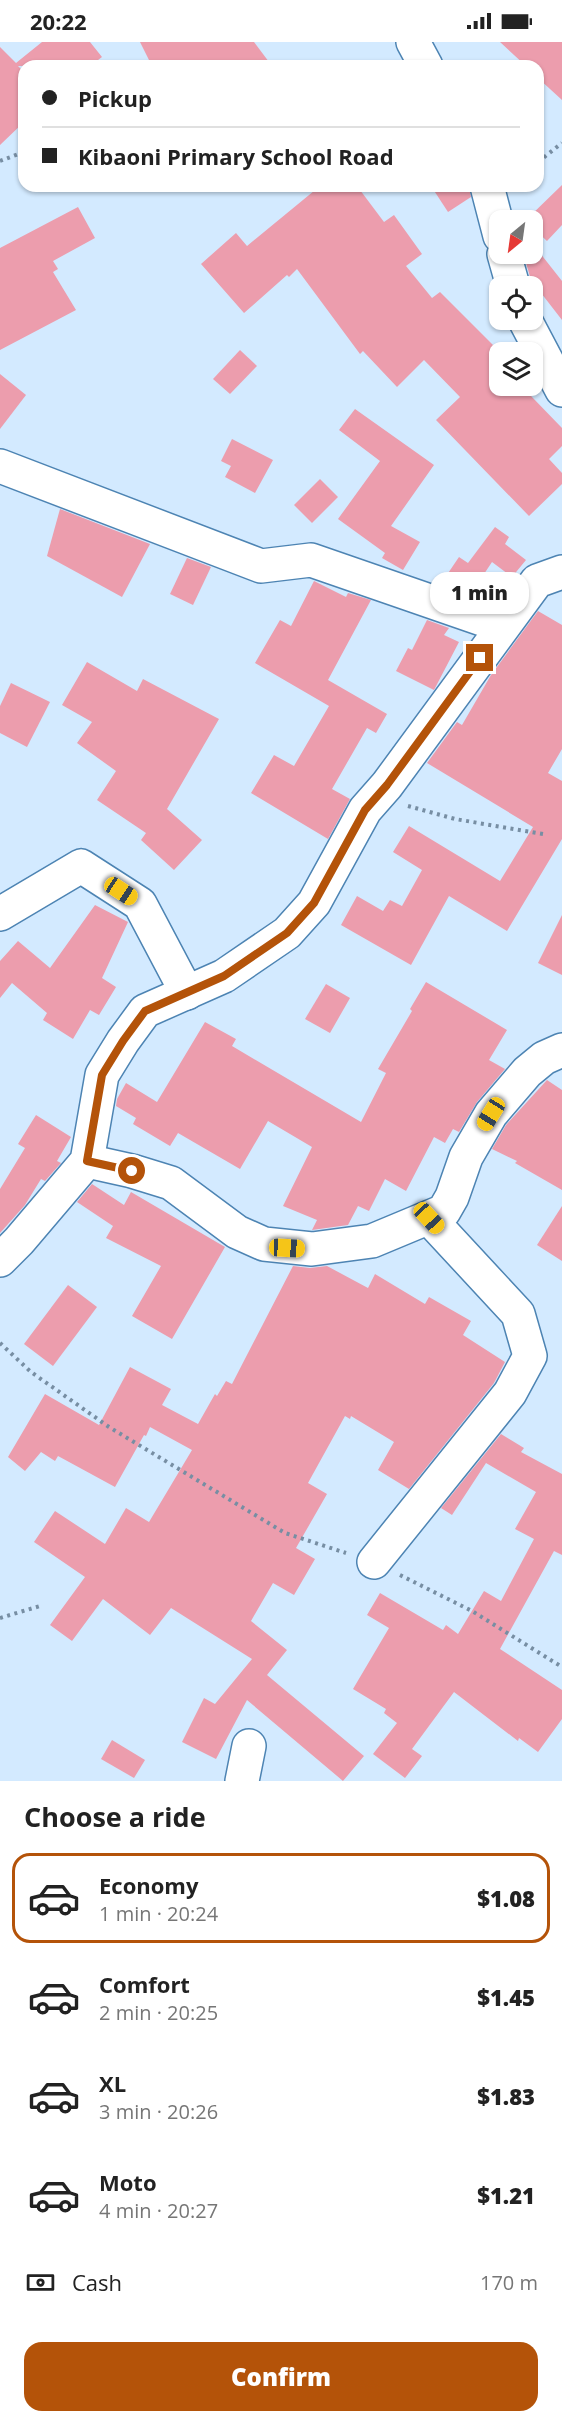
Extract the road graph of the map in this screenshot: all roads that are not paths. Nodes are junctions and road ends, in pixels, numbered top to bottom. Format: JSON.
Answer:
{"nodes":[{"id":1,"x":413,"y":42,"type":"edge"},
{"id":2,"x":423,"y":60,"type":"edge"},
{"id":3,"x":489,"y":192,"type":"edge"},
{"id":4,"x":493,"y":210,"type":"edge"},
{"id":5,"x":530,"y":330,"type":"edge"},
{"id":6,"x":562,"y":390,"type":"edge"},
{"id":7,"x":0,"y":466,"type":"edge"},
{"id":8,"x":554,"y":573,"type":"edge"},
{"id":9,"x":502,"y":626,"type":"junction"},
{"id":10,"x":0,"y":914,"type":"edge"},
{"id":11,"x":187,"y":993,"type":"junction"},
{"id":12,"x":562,"y":1050,"type":"edge"},
{"id":13,"x":87,"y":1161,"type":"junction"},
{"id":14,"x":429,"y":1218,"type":"junction"},
{"id":15,"x":0,"y":1260,"type":"edge"},
{"id":16,"x":374,"y":1562,"type":"road end"},
{"id":17,"x":249,"y":1746,"type":"dead end"},
{"id":18,"x":242,"y":1781,"type":"edge"}],
"edges":[{"from":1,"to":2,"type":"street"},
{"from":3,"to":4,"type":"street"},
{"from":5,"to":6,"type":"street"},
{"from":7,"to":9,"type":"street"},
{"from":8,"to":9,"type":"street"},
{"from":9,"to":11,"type":"street"},
{"from":10,"to":11,"type":"street"},
{"from":11,"to":13,"type":"street"},
{"from":12,"to":14,"type":"street"},
{"from":13,"to":14,"type":"street"},
{"from":13,"to":15,"type":"street"},
{"from":14,"to":16,"type":"street"},
{"from":17,"to":18,"type":"street"}]}
